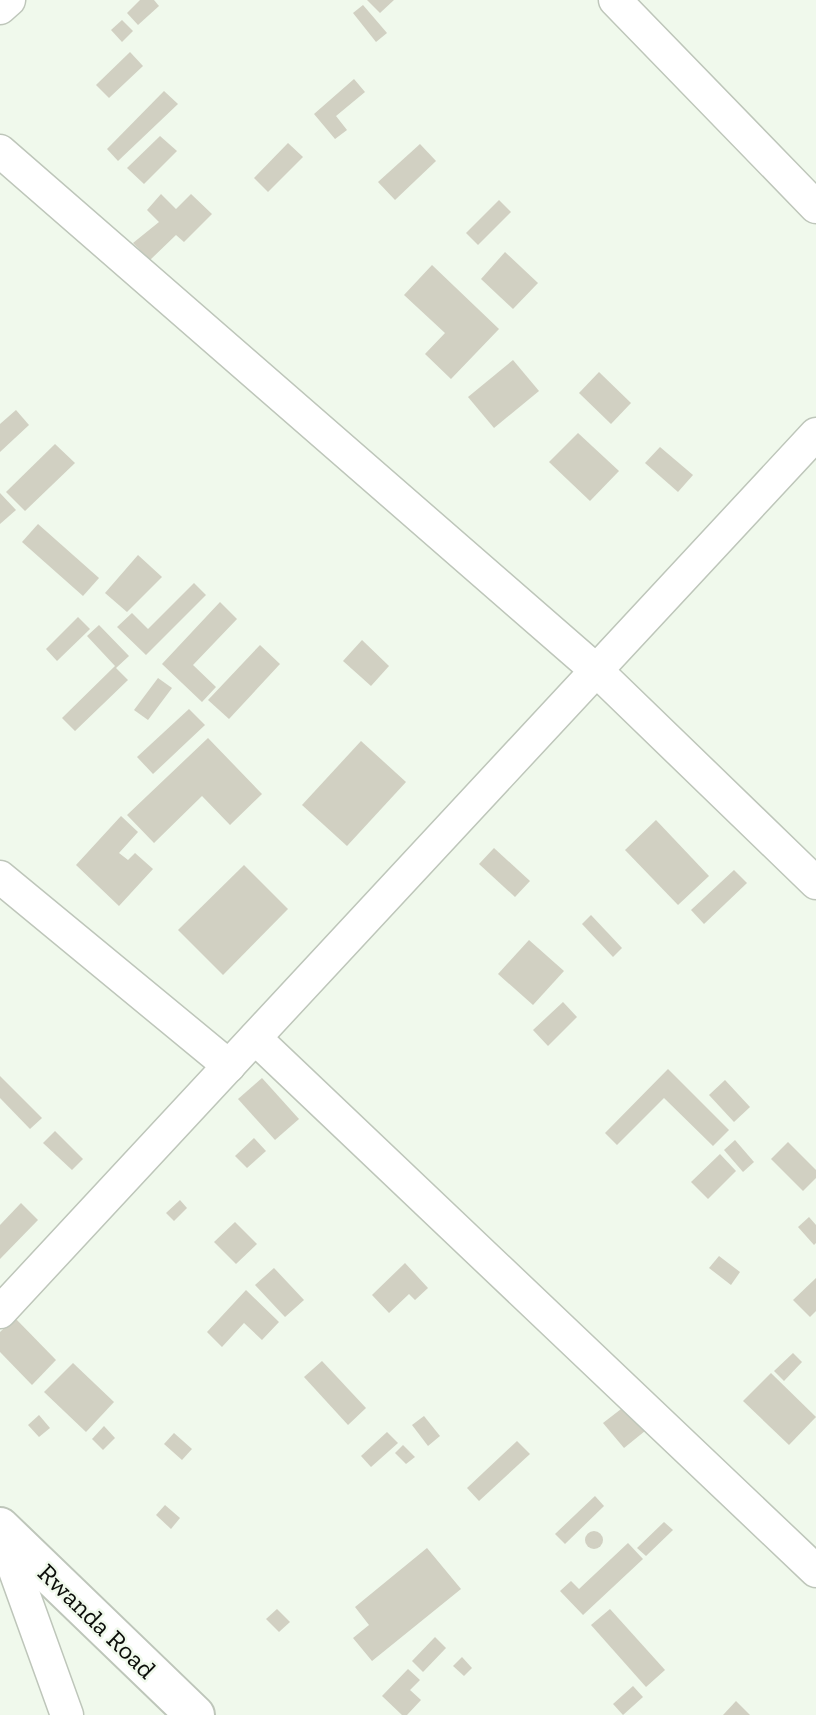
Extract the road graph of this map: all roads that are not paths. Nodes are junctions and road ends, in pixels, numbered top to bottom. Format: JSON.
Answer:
{"nodes":[{"id":1,"x":9,"y":0,"type":"edge"},
{"id":2,"x":615,"y":0,"type":"edge"},
{"id":3,"x":0,"y":8,"type":"edge"},
{"id":4,"x":0,"y":151,"type":"edge"},
{"id":5,"x":816,"y":207,"type":"edge"},
{"id":6,"x":816,"y":434,"type":"edge"},
{"id":7,"x":597,"y":671,"type":"junction"},
{"id":8,"x":0,"y":877,"type":"edge"},
{"id":9,"x":816,"y":883,"type":"edge"},
{"id":10,"x":255,"y":1038,"type":"junction"},
{"id":11,"x":229,"y":1066,"type":"junction"},
{"id":12,"x":0,"y":1312,"type":"edge"},
{"id":13,"x":0,"y":1528,"type":"edge"},
{"id":14,"x":816,"y":1571,"type":"edge"},
{"id":15,"x":67,"y":1715,"type":"edge"},
{"id":16,"x":195,"y":1715,"type":"edge"}],
"edges":[{"from":1,"to":3,"type":"street"},
{"from":2,"to":5,"type":"street"},
{"from":4,"to":7,"type":"street"},
{"from":6,"to":7,"type":"street"},
{"from":7,"to":9,"type":"street"},
{"from":7,"to":10,"type":"street"},
{"from":8,"to":11,"type":"street"},
{"from":10,"to":11,"type":"street"},
{"from":10,"to":14,"type":"street"},
{"from":11,"to":12,"type":"street"},
{"from":13,"to":15,"type":"street"},
{"from":13,"to":16,"type":"highway","name":"Rwanda Road"}]}
